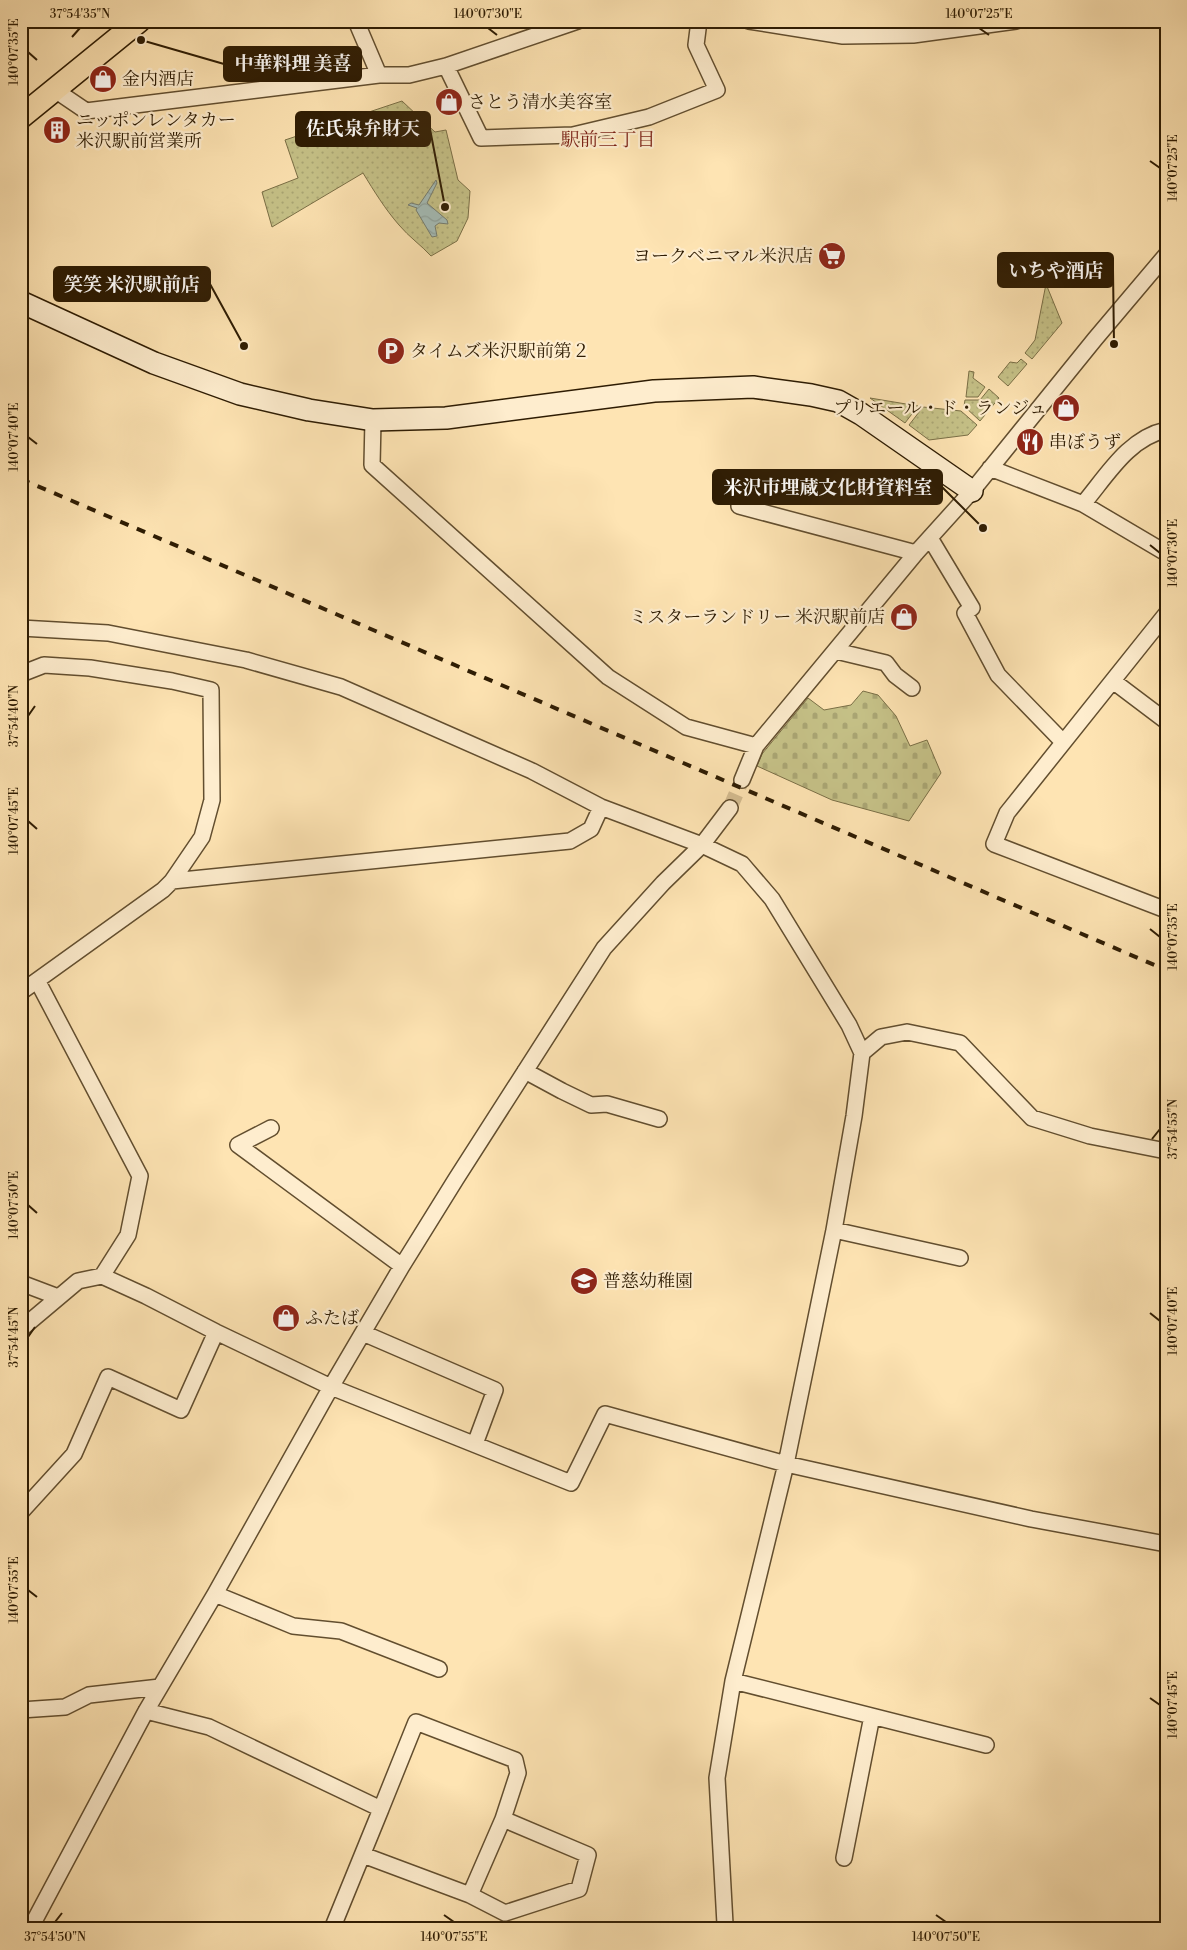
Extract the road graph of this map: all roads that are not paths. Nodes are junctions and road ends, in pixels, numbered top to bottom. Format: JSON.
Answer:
{"nodes":[{"id":1,"x":139,"y":21,"type":"edge"},
{"id":2,"x":356,"y":21,"type":"edge"},
{"id":3,"x":578,"y":21,"type":"edge"},
{"id":4,"x":699,"y":21,"type":"edge"},
{"id":5,"x":749,"y":21,"type":"edge"},
{"id":6,"x":1016,"y":21,"type":"edge"},
{"id":7,"x":446,"y":66,"type":"junction"},
{"id":8,"x":379,"y":75,"type":"junction"},
{"id":9,"x":55,"y":90,"type":"junction"},
{"id":10,"x":21,"y":117,"type":"edge"},
{"id":11,"x":1166,"y":255,"type":"edge"},
{"id":12,"x":21,"y":302,"type":"edge"},
{"id":13,"x":373,"y":420,"type":"junction"},
{"id":14,"x":1166,"y":430,"type":"edge"},
{"id":15,"x":990,"y":468,"type":"junction"},
{"id":16,"x":972,"y":491,"type":"junction"},
{"id":17,"x":1083,"y":504,"type":"junction"},
{"id":18,"x":739,"y":506,"type":"dead end"},
{"id":19,"x":930,"y":538,"type":"junction"},
{"id":20,"x":916,"y":553,"type":"junction"},
{"id":21,"x":1166,"y":553,"type":"edge"},
{"id":22,"x":1166,"y":614,"type":"edge"},
{"id":23,"x":21,"y":628,"type":"edge"},
{"id":24,"x":836,"y":651,"type":"junction"},
{"id":25,"x":21,"y":674,"type":"edge"},
{"id":26,"x":1113,"y":681,"type":"junction"},
{"id":27,"x":912,"y":688,"type":"dead end"},
{"id":28,"x":1166,"y":721,"type":"edge"},
{"id":29,"x":1063,"y":742,"type":"junction"},
{"id":30,"x":756,"y":746,"type":"junction"},
{"id":31,"x":742,"y":780,"type":"tunnel mouth"},
{"id":32,"x":601,"y":807,"type":"junction"},
{"id":33,"x":730,"y":808,"type":"tunnel mouth"},
{"id":34,"x":702,"y":845,"type":"junction"},
{"id":35,"x":172,"y":882,"type":"junction"},
{"id":36,"x":1166,"y":910,"type":"edge"},
{"id":37,"x":38,"y":982,"type":"junction"},
{"id":38,"x":21,"y":992,"type":"edge"},
{"id":39,"x":862,"y":1053,"type":"junction"},
{"id":40,"x":525,"y":1071,"type":"junction"},
{"id":41,"x":659,"y":1119,"type":"dead end"},
{"id":42,"x":271,"y":1128,"type":"dead end"},
{"id":43,"x":1166,"y":1152,"type":"edge"},
{"id":44,"x":834,"y":1230,"type":"junction"},
{"id":45,"x":960,"y":1258,"type":"dead end"},
{"id":46,"x":402,"y":1266,"type":"junction"},
{"id":47,"x":102,"y":1276,"type":"junction"},
{"id":48,"x":21,"y":1283,"type":"edge"},
{"id":49,"x":58,"y":1297,"type":"junction"},
{"id":50,"x":21,"y":1329,"type":"edge"},
{"id":51,"x":216,"y":1332,"type":"junction"},
{"id":52,"x":363,"y":1333,"type":"junction"},
{"id":53,"x":331,"y":1387,"type":"junction"},
{"id":54,"x":475,"y":1444,"type":"junction"},
{"id":55,"x":786,"y":1464,"type":"junction"},
{"id":56,"x":22,"y":1511,"type":"edge"},
{"id":57,"x":1166,"y":1544,"type":"edge"},
{"id":58,"x":215,"y":1594,"type":"junction"},
{"id":59,"x":439,"y":1669,"type":"dead end"},
{"id":60,"x":733,"y":1681,"type":"junction"},
{"id":61,"x":160,"y":1687,"type":"junction"},
{"id":62,"x":21,"y":1710,"type":"edge"},
{"id":63,"x":146,"y":1711,"type":"junction"},
{"id":64,"x":872,"y":1716,"type":"junction"},
{"id":65,"x":986,"y":1745,"type":"dead end"},
{"id":66,"x":381,"y":1809,"type":"junction"},
{"id":67,"x":503,"y":1819,"type":"junction"},
{"id":68,"x":363,"y":1855,"type":"junction"},
{"id":69,"x":844,"y":1858,"type":"dead end"},
{"id":70,"x":470,"y":1896,"type":"junction"},
{"id":71,"x":30,"y":1929,"type":"edge"},
{"id":72,"x":332,"y":1929,"type":"edge"},
{"id":73,"x":729,"y":1929,"type":"edge"}],
"edges":[{"from":1,"to":9,"type":"main road"},
{"from":2,"to":8,"type":"street"},
{"from":3,"to":7,"type":"street"},
{"from":4,"to":7,"type":"street"},
{"from":5,"to":6,"type":"street"},
{"from":7,"to":8,"type":"street"},
{"from":8,"to":9,"type":"street"},
{"from":9,"to":10,"type":"main road"},
{"from":11,"to":15,"type":"street"},
{"from":12,"to":13,"type":"street"},
{"from":13,"to":16,"type":"street"},
{"from":13,"to":30,"type":"street"},
{"from":14,"to":17,"type":"street"},
{"from":15,"to":16,"type":"street"},
{"from":15,"to":17,"type":"street"},
{"from":16,"to":19,"type":"street"},
{"from":17,"to":21,"type":"street"},
{"from":18,"to":20,"type":"street"},
{"from":19,"to":20,"type":"street"},
{"from":19,"to":29,"type":"street"},
{"from":20,"to":24,"type":"street"},
{"from":22,"to":26,"type":"street"},
{"from":23,"to":32,"type":"street"},
{"from":24,"to":27,"type":"street"},
{"from":24,"to":30,"type":"street"},
{"from":25,"to":35,"type":"street"},
{"from":26,"to":28,"type":"street"},
{"from":26,"to":29,"type":"street"},
{"from":29,"to":36,"type":"street"},
{"from":30,"to":31,"type":"street"},
{"from":32,"to":34,"type":"street"},
{"from":32,"to":35,"type":"street"},
{"from":33,"to":34,"type":"street"},
{"from":34,"to":39,"type":"street"},
{"from":34,"to":40,"type":"street"},
{"from":35,"to":37,"type":"street"},
{"from":37,"to":38,"type":"street"},
{"from":37,"to":47,"type":"street"},
{"from":39,"to":43,"type":"street"},
{"from":39,"to":44,"type":"street"},
{"from":40,"to":41,"type":"street"},
{"from":40,"to":46,"type":"street"},
{"from":42,"to":46,"type":"street"},
{"from":44,"to":45,"type":"street"},
{"from":44,"to":55,"type":"street"},
{"from":46,"to":52,"type":"street"},
{"from":47,"to":49,"type":"street"},
{"from":47,"to":51,"type":"street"},
{"from":48,"to":49,"type":"street"},
{"from":49,"to":50,"type":"street"},
{"from":51,"to":53,"type":"street"},
{"from":51,"to":56,"type":"street"},
{"from":52,"to":53,"type":"street"},
{"from":52,"to":54,"type":"street"},
{"from":53,"to":54,"type":"street"},
{"from":53,"to":58,"type":"street"},
{"from":54,"to":55,"type":"street"},
{"from":55,"to":57,"type":"street"},
{"from":55,"to":60,"type":"street"},
{"from":58,"to":59,"type":"street"},
{"from":58,"to":61,"type":"street"},
{"from":60,"to":64,"type":"street"},
{"from":60,"to":73,"type":"street"},
{"from":61,"to":62,"type":"street"},
{"from":61,"to":63,"type":"street"},
{"from":63,"to":66,"type":"street"},
{"from":63,"to":71,"type":"street"},
{"from":64,"to":65,"type":"street"},
{"from":64,"to":69,"type":"street"},
{"from":66,"to":67,"type":"street"},
{"from":66,"to":68,"type":"street"},
{"from":67,"to":70,"type":"street"},
{"from":67,"to":70,"type":"street"},
{"from":68,"to":70,"type":"street"},
{"from":68,"to":72,"type":"street"}]}
